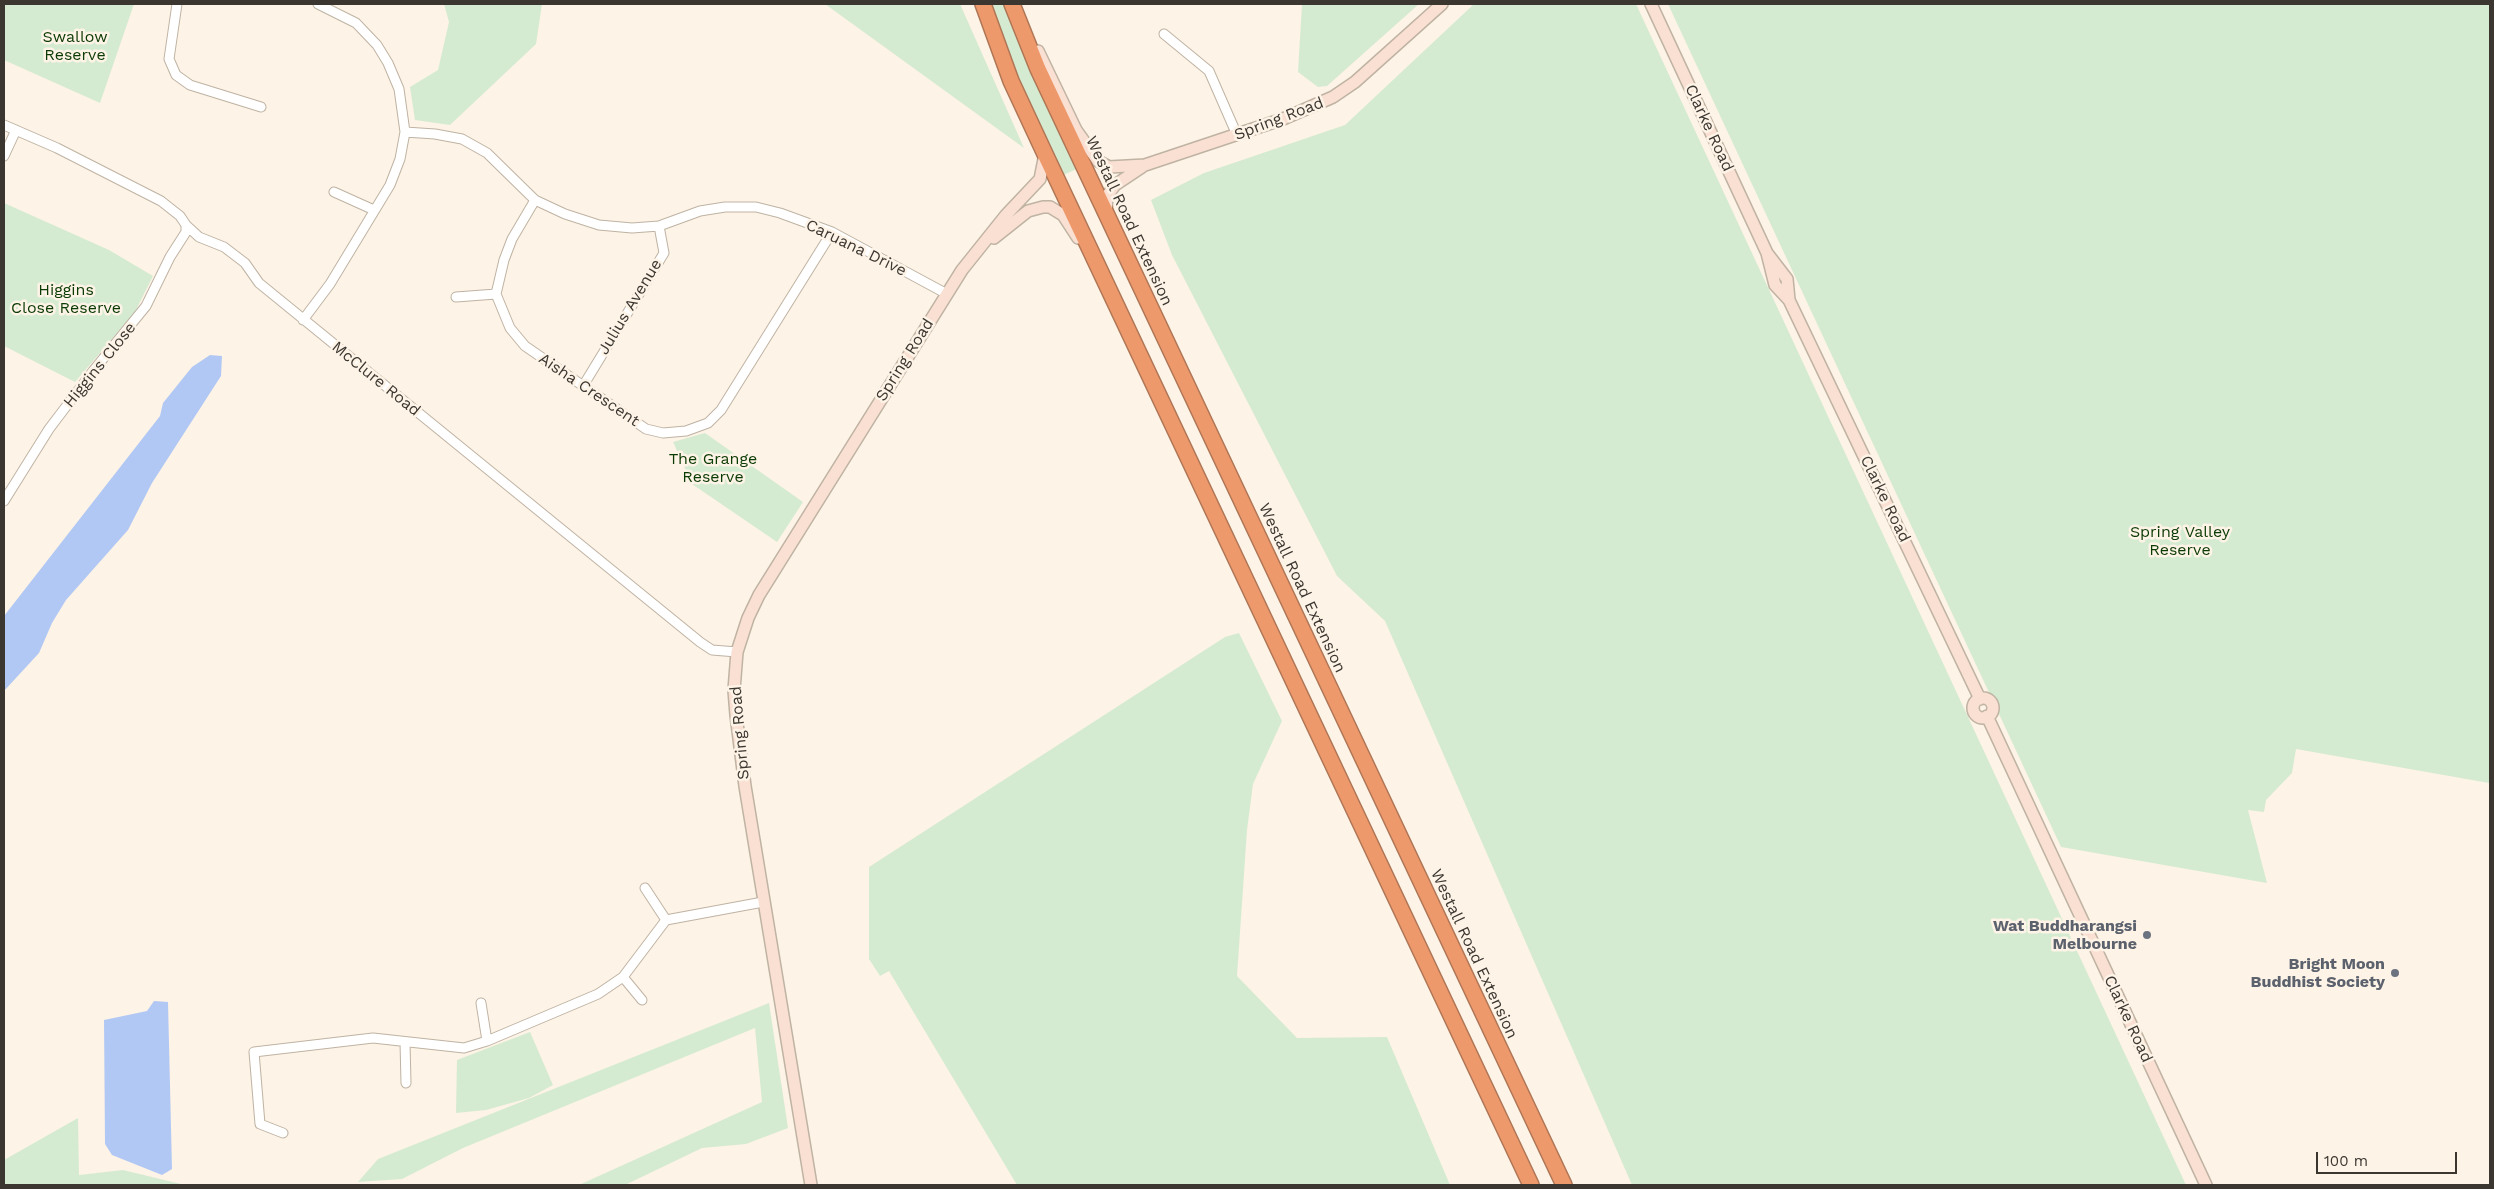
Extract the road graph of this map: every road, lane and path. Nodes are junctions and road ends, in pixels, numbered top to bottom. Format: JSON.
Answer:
{"nodes":[{"id":1,"x":177,"y":4,"type":"edge"},
{"id":2,"x":318,"y":4,"type":"edge"},
{"id":3,"x":983,"y":4,"type":"edge"},
{"id":4,"x":1012,"y":4,"type":"edge"},
{"id":5,"x":1442,"y":4,"type":"edge"},
{"id":6,"x":1651,"y":4,"type":"edge"},
{"id":7,"x":1018,"y":20,"type":"junction"},
{"id":8,"x":1164,"y":34,"type":"dead end"},
{"id":9,"x":260,"y":107,"type":"dead end"},
{"id":10,"x":4,"y":125,"type":"edge"},
{"id":11,"x":16,"y":130,"type":"junction"},
{"id":12,"x":405,"y":132,"type":"junction"},
{"id":13,"x":1237,"y":135,"type":"junction"},
{"id":14,"x":1045,"y":154,"type":"junction"},
{"id":15,"x":4,"y":156,"type":"edge"},
{"id":16,"x":1145,"y":165,"type":"junction"},
{"id":17,"x":334,"y":192,"type":"dead end"},
{"id":18,"x":534,"y":200,"type":"junction"},
{"id":19,"x":374,"y":210,"type":"junction"},
{"id":20,"x":1106,"y":213,"type":"junction"},
{"id":21,"x":186,"y":225,"type":"junction"},
{"id":22,"x":659,"y":226,"type":"junction"},
{"id":23,"x":832,"y":232,"type":"junction"},
{"id":24,"x":975,"y":253,"type":"junction"},
{"id":25,"x":496,"y":294,"type":"junction"},
{"id":26,"x":947,"y":294,"type":"junction"},
{"id":27,"x":456,"y":297,"type":"dead end"},
{"id":28,"x":1116,"y":304,"type":"junction"},
{"id":29,"x":303,"y":320,"type":"junction"},
{"id":30,"x":583,"y":386,"type":"junction"},
{"id":31,"x":4,"y":501,"type":"edge"},
{"id":32,"x":737,"y":652,"type":"junction"},
{"id":33,"x":645,"y":888,"type":"dead end"},
{"id":34,"x":763,"y":902,"type":"junction"},
{"id":35,"x":666,"y":920,"type":"junction"},
{"id":36,"x":623,"y":977,"type":"junction"},
{"id":37,"x":642,"y":1000,"type":"dead end"},
{"id":38,"x":481,"y":1003,"type":"dead end"},
{"id":39,"x":487,"y":1041,"type":"junction"},
{"id":40,"x":405,"y":1042,"type":"junction"},
{"id":41,"x":406,"y":1083,"type":"dead end"},
{"id":42,"x":284,"y":1133,"type":"dead end"},
{"id":43,"x":811,"y":1185,"type":"edge"},
{"id":44,"x":1531,"y":1185,"type":"edge"},
{"id":45,"x":1564,"y":1185,"type":"edge"},
{"id":46,"x":2206,"y":1185,"type":"edge"}],
"edges":[{"from":1,"to":9,"type":"street"},
{"from":2,"to":12,"type":"street"},
{"from":3,"to":14,"type":"highway"},
{"from":4,"to":7,"type":"highway","name":"Westall Road Extension"},
{"from":5,"to":13,"type":"main road","name":"Spring Road"},
{"from":6,"to":46,"type":"main road","name":"Clarke Road"},
{"from":7,"to":16,"type":"main road","name":"Spring Road"},
{"from":7,"to":20,"type":"highway","name":"Westall Road Extension"},
{"from":8,"to":13,"type":"street"},
{"from":10,"to":11,"type":"street","name":"McClure Road"},
{"from":11,"to":15,"type":"street"},
{"from":11,"to":21,"type":"street","name":"McClure Road"},
{"from":12,"to":18,"type":"street","name":"Caruana Drive"},
{"from":12,"to":19,"type":"street"},
{"from":13,"to":16,"type":"main road","name":"Spring Road"},
{"from":14,"to":24,"type":"main road","name":"Spring Road"},
{"from":14,"to":28,"type":"highway"},
{"from":16,"to":20,"type":"main road","name":"Spring Road"},
{"from":17,"to":19,"type":"street"},
{"from":18,"to":22,"type":"street","name":"Caruana Drive"},
{"from":18,"to":25,"type":"street"},
{"from":19,"to":29,"type":"street"},
{"from":20,"to":45,"type":"highway","name":"Westall Road Extension"},
{"from":21,"to":29,"type":"street","name":"McClure Road"},
{"from":21,"to":31,"type":"street","name":"Higgins Close"},
{"from":22,"to":23,"type":"street","name":"Caruana Drive"},
{"from":22,"to":30,"type":"street","name":"Julius Avenue"},
{"from":23,"to":26,"type":"street","name":"Caruana Drive"},
{"from":23,"to":30,"type":"street","name":"Aisha Crescent"},
{"from":24,"to":26,"type":"main road","name":"Spring Road"},
{"from":24,"to":28,"type":"main road","name":"Spring Road"},
{"from":25,"to":27,"type":"street"},
{"from":25,"to":30,"type":"street","name":"Aisha Crescent"},
{"from":26,"to":32,"type":"main road","name":"Spring Road"},
{"from":28,"to":44,"type":"highway"},
{"from":29,"to":32,"type":"street","name":"McClure Road"},
{"from":32,"to":34,"type":"main road","name":"Spring Road"},
{"from":33,"to":35,"type":"street"},
{"from":34,"to":35,"type":"street"},
{"from":34,"to":43,"type":"main road","name":"Spring Road"},
{"from":35,"to":36,"type":"street"},
{"from":36,"to":37,"type":"street"},
{"from":36,"to":39,"type":"street"},
{"from":38,"to":39,"type":"street"},
{"from":39,"to":40,"type":"street"},
{"from":40,"to":41,"type":"street"},
{"from":40,"to":42,"type":"street"}]}
